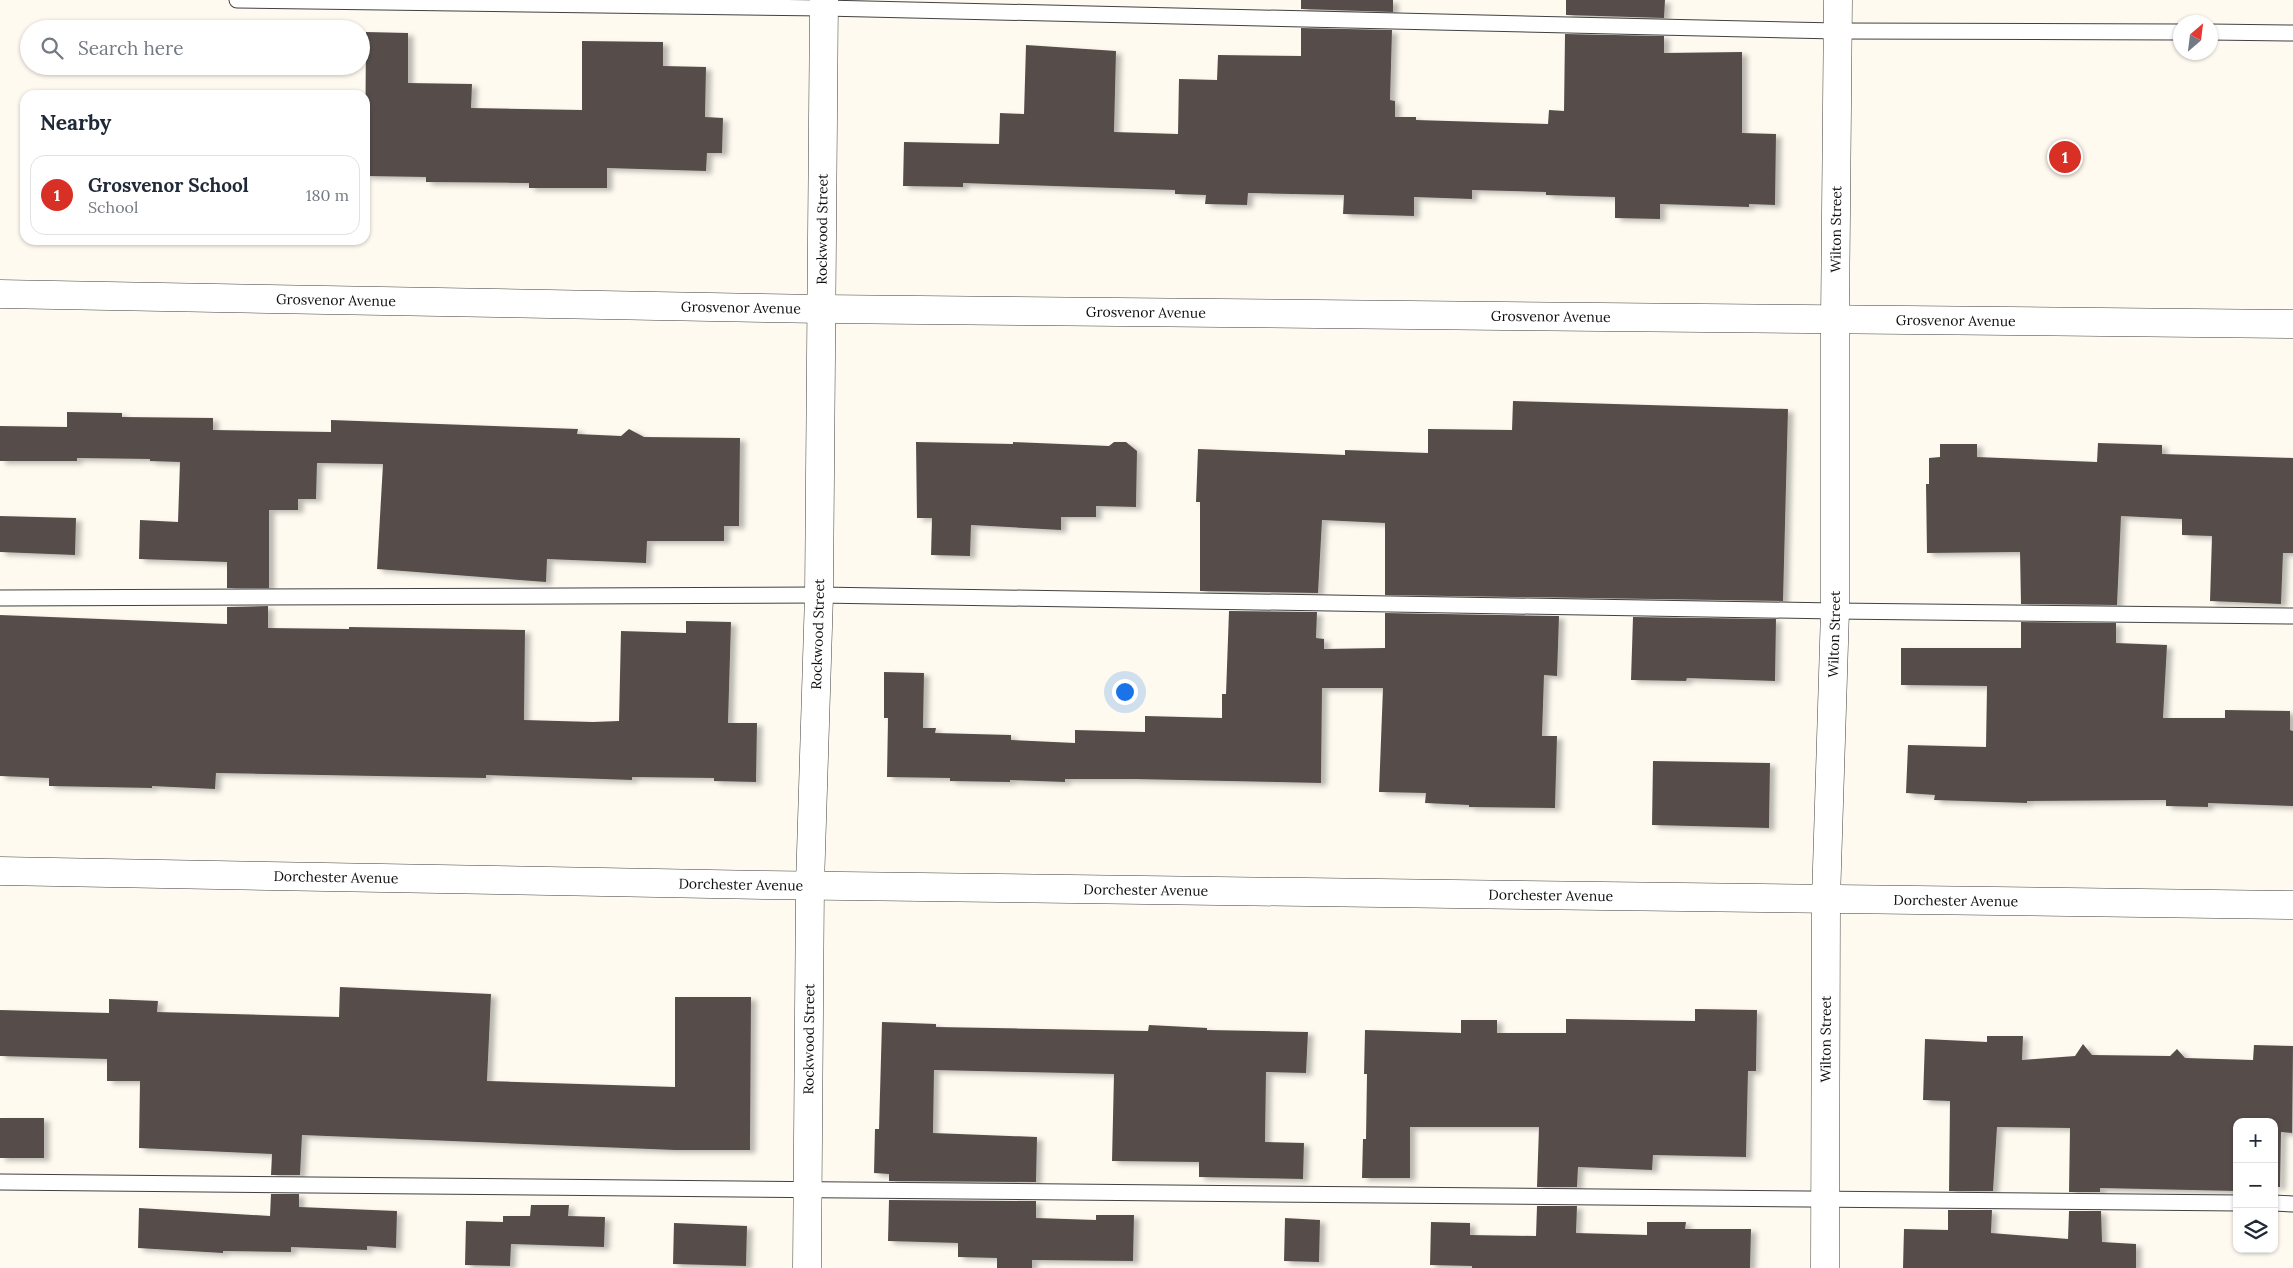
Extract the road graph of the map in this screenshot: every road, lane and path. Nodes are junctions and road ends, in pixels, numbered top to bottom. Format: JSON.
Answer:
{"nodes":[{"id":1,"x":236,"y":0,"type":"edge"},
{"id":2,"x":1838,"y":0,"type":"edge"},
{"id":3,"x":824,"y":4,"type":"edge"},
{"id":4,"x":1837,"y":31,"type":"junction"},
{"id":5,"x":2173,"y":32,"type":"edge"},
{"id":6,"x":2218,"y":32,"type":"edge"},
{"id":7,"x":2293,"y":33,"type":"edge"},
{"id":8,"x":0,"y":294,"type":"edge"},
{"id":9,"x":822,"y":309,"type":"junction"},
{"id":10,"x":1835,"y":319,"type":"junction"},
{"id":11,"x":2293,"y":324,"type":"edge"},
{"id":12,"x":819,"y":595,"type":"junction"},
{"id":13,"x":0,"y":598,"type":"edge"},
{"id":14,"x":1835,"y":611,"type":"junction"},
{"id":15,"x":2293,"y":616,"type":"edge"},
{"id":16,"x":0,"y":871,"type":"edge"},
{"id":17,"x":810,"y":885,"type":"junction"},
{"id":18,"x":1826,"y":900,"type":"junction"},
{"id":19,"x":2293,"y":905,"type":"edge"},
{"id":20,"x":0,"y":1182,"type":"edge"},
{"id":21,"x":808,"y":1189,"type":"junction"},
{"id":22,"x":1825,"y":1198,"type":"junction"},
{"id":23,"x":2233,"y":1203,"type":"edge"},
{"id":24,"x":2278,"y":1203,"type":"edge"},
{"id":25,"x":2293,"y":1204,"type":"edge"},
{"id":26,"x":807,"y":1268,"type":"edge"},
{"id":27,"x":1826,"y":1268,"type":"edge"}],
"edges":[{"from":1,"to":3,"type":"lane"},
{"from":2,"to":4,"type":"street","name":"Wilton Street"},
{"from":3,"to":4,"type":"lane"},
{"from":3,"to":9,"type":"street","name":"Rockwood Street"},
{"from":4,"to":5,"type":"lane"},
{"from":4,"to":10,"type":"street","name":"Wilton Street"},
{"from":6,"to":7,"type":"lane"},
{"from":8,"to":9,"type":"street","name":"Grosvenor Avenue"},
{"from":9,"to":10,"type":"street","name":"Grosvenor Avenue"},
{"from":9,"to":12,"type":"street","name":"Rockwood Street"},
{"from":10,"to":11,"type":"street","name":"Grosvenor Avenue"},
{"from":10,"to":14,"type":"street","name":"Wilton Street"},
{"from":12,"to":13,"type":"lane"},
{"from":12,"to":14,"type":"lane"},
{"from":12,"to":17,"type":"street","name":"Rockwood Street"},
{"from":14,"to":15,"type":"lane"},
{"from":14,"to":18,"type":"street","name":"Wilton Street"},
{"from":16,"to":17,"type":"street","name":"Dorchester Avenue"},
{"from":17,"to":18,"type":"street","name":"Dorchester Avenue"},
{"from":17,"to":21,"type":"street","name":"Rockwood Street"},
{"from":18,"to":19,"type":"street","name":"Dorchester Avenue"},
{"from":18,"to":22,"type":"street","name":"Wilton Street"},
{"from":20,"to":21,"type":"lane"},
{"from":21,"to":22,"type":"lane"},
{"from":21,"to":26,"type":"street","name":"Rockwood Street"},
{"from":22,"to":23,"type":"lane"},
{"from":22,"to":27,"type":"street","name":"Wilton Street"},
{"from":24,"to":25,"type":"lane"}]}
